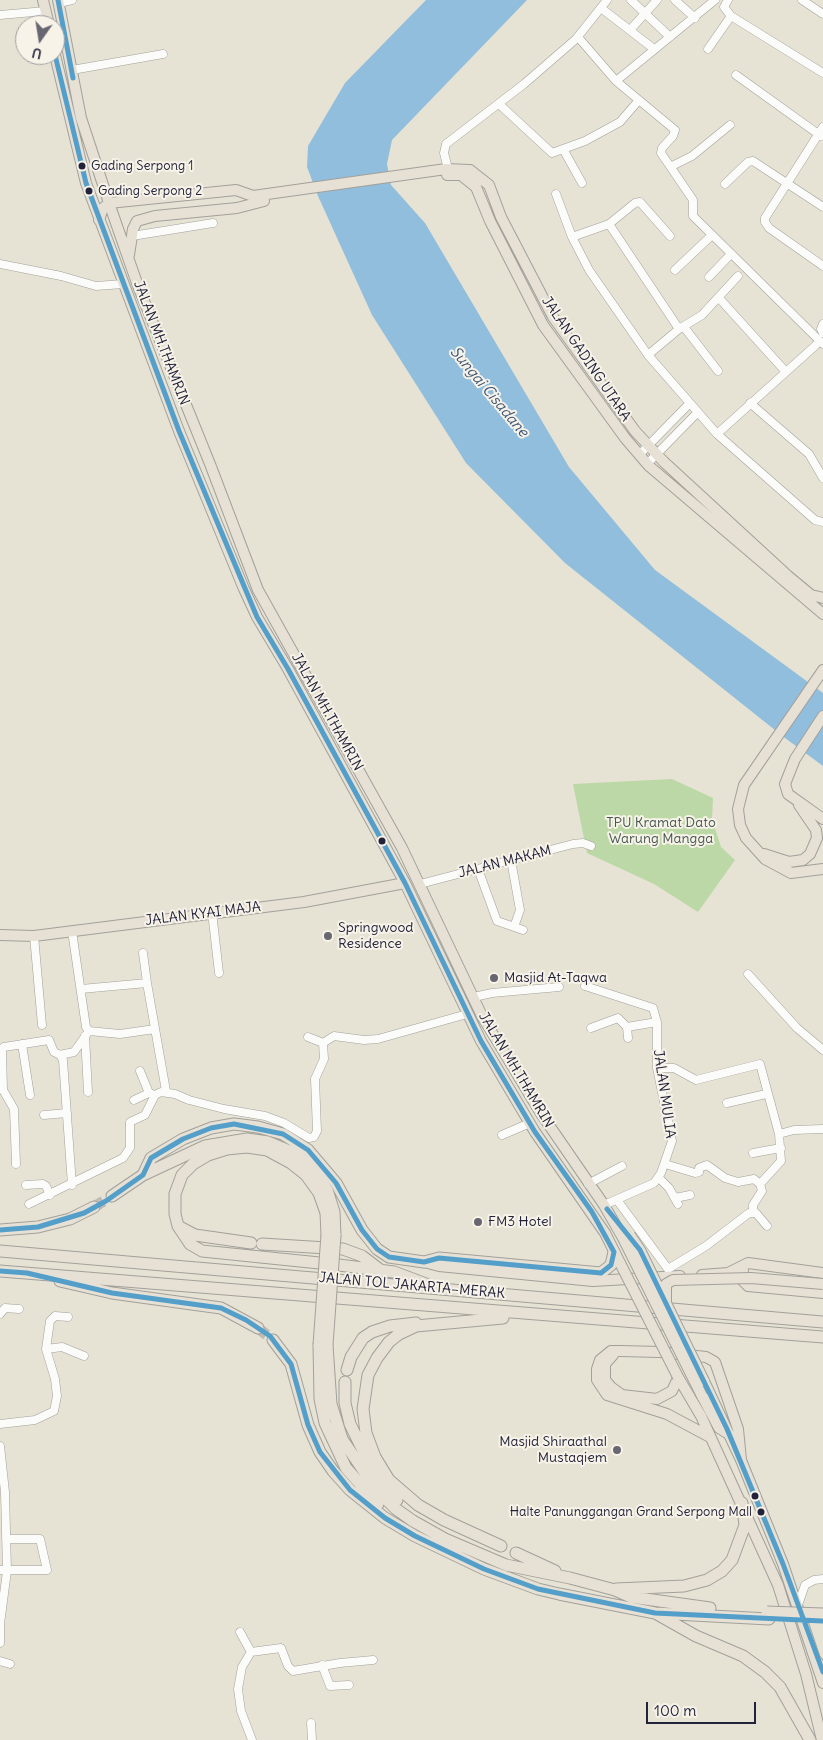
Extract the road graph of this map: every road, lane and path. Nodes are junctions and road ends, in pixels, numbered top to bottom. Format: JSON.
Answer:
{"nodes":[{"id":1,"x":44,"y":0,"type":"edge"},
{"id":2,"x":72,"y":0,"type":"edge"},
{"id":3,"x":607,"y":0,"type":"edge"},
{"id":4,"x":630,"y":0,"type":"edge"},
{"id":5,"x":656,"y":0,"type":"edge"},
{"id":6,"x":675,"y":0,"type":"edge"},
{"id":7,"x":715,"y":0,"type":"edge"},
{"id":8,"x":728,"y":0,"type":"edge"},
{"id":9,"x":802,"y":0,"type":"edge"},
{"id":10,"x":58,"y":2,"type":"edge"},
{"id":11,"x":601,"y":8,"type":"junction"},
{"id":12,"x":46,"y":11,"type":"junction"},
{"id":13,"x":645,"y":13,"type":"junction"},
{"id":14,"x":823,"y":14,"type":"edge"},
{"id":15,"x":0,"y":15,"type":"edge"},
{"id":16,"x":47,"y":15,"type":"edge"},
{"id":17,"x":731,"y":16,"type":"junction"},
{"id":18,"x":695,"y":18,"type":"junction"},
{"id":19,"x":630,"y":30,"type":"junction"},
{"id":20,"x":578,"y":37,"type":"junction"},
{"id":21,"x":670,"y":37,"type":"junction"},
{"id":22,"x":654,"y":49,"type":"junction"},
{"id":23,"x":708,"y":49,"type":"dead end"},
{"id":24,"x":163,"y":54,"type":"dead end"},
{"id":25,"x":57,"y":65,"type":"edge"},
{"id":26,"x":72,"y":70,"type":"junction"},
{"id":27,"x":823,"y":74,"type":"edge"},
{"id":28,"x":736,"y":75,"type":"dead end"},
{"id":29,"x":616,"y":81,"type":"junction"},
{"id":30,"x":639,"y":100,"type":"junction"},
{"id":31,"x":499,"y":104,"type":"junction"},
{"id":32,"x":730,"y":124,"type":"dead end"},
{"id":33,"x":823,"y":127,"type":"edge"},
{"id":34,"x":821,"y":136,"type":"edge"},
{"id":35,"x":563,"y":149,"type":"junction"},
{"id":36,"x":672,"y":166,"type":"junction"},
{"id":37,"x":443,"y":172,"type":"junction"},
{"id":38,"x":582,"y":183,"type":"dead end"},
{"id":39,"x":725,"y":184,"type":"dead end"},
{"id":40,"x":787,"y":184,"type":"junction"},
{"id":41,"x":492,"y":190,"type":"junction"},
{"id":42,"x":556,"y":194,"type":"dead end"},
{"id":43,"x":480,"y":195,"type":"junction"},
{"id":44,"x":268,"y":197,"type":"junction"},
{"id":45,"x":109,"y":203,"type":"junction"},
{"id":46,"x":823,"y":207,"type":"edge"},
{"id":47,"x":99,"y":220,"type":"junction"},
{"id":48,"x":213,"y":223,"type":"dead end"},
{"id":49,"x":609,"y":224,"type":"junction"},
{"id":50,"x":712,"y":235,"type":"junction"},
{"id":51,"x":132,"y":236,"type":"junction"},
{"id":52,"x":670,"y":236,"type":"dead end"},
{"id":53,"x":572,"y":237,"type":"junction"},
{"id":54,"x":731,"y":254,"type":"junction"},
{"id":55,"x":129,"y":256,"type":"junction"},
{"id":56,"x":0,"y":264,"type":"edge"},
{"id":57,"x":823,"y":266,"type":"edge"},
{"id":58,"x":675,"y":270,"type":"dead end"},
{"id":59,"x":738,"y":276,"type":"dead end"},
{"id":60,"x":709,"y":277,"type":"dead end"},
{"id":61,"x":123,"y":284,"type":"junction"},
{"id":62,"x":719,"y":298,"type":"junction"},
{"id":63,"x":823,"y":324,"type":"edge"},
{"id":64,"x":681,"y":328,"type":"junction"},
{"id":65,"x":823,"y":333,"type":"edge"},
{"id":66,"x":819,"y":344,"type":"edge"},
{"id":67,"x":648,"y":355,"type":"junction"},
{"id":68,"x":718,"y":371,"type":"dead end"},
{"id":69,"x":786,"y":372,"type":"junction"},
{"id":70,"x":750,"y":403,"type":"junction"},
{"id":71,"x":689,"y":404,"type":"junction"},
{"id":72,"x":697,"y":413,"type":"junction"},
{"id":73,"x":717,"y":434,"type":"junction"},
{"id":74,"x":648,"y":446,"type":"junction"},
{"id":75,"x":656,"y":454,"type":"junction"},
{"id":76,"x":639,"y":455,"type":"junction"},
{"id":77,"x":647,"y":464,"type":"junction"},
{"id":78,"x":823,"y":478,"type":"edge"},
{"id":79,"x":819,"y":521,"type":"edge"},
{"id":80,"x":823,"y":598,"type":"edge"},
{"id":81,"x":823,"y":614,"type":"edge"},
{"id":82,"x":823,"y":670,"type":"edge"},
{"id":83,"x":823,"y":716,"type":"edge"},
{"id":84,"x":362,"y":774,"type":"junction"},
{"id":85,"x":350,"y":780,"type":"junction"},
{"id":86,"x":794,"y":798,"type":"junction"},
{"id":87,"x":823,"y":819,"type":"edge"},
{"id":88,"x":591,"y":846,"type":"dead end"},
{"id":89,"x":756,"y":851,"type":"junction"},
{"id":90,"x":511,"y":860,"type":"junction"},
{"id":91,"x":478,"y":869,"type":"junction"},
{"id":92,"x":823,"y":870,"type":"edge"},
{"id":93,"x":405,"y":884,"type":"junction"},
{"id":94,"x":420,"y":884,"type":"junction"},
{"id":95,"x":212,"y":912,"type":"junction"},
{"id":96,"x":514,"y":927,"type":"junction"},
{"id":97,"x":524,"y":930,"type":"dead end"},
{"id":98,"x":72,"y":931,"type":"junction"},
{"id":99,"x":0,"y":934,"type":"edge"},
{"id":100,"x":34,"y":936,"type":"junction"},
{"id":101,"x":143,"y":954,"type":"dead end"},
{"id":102,"x":460,"y":968,"type":"junction"},
{"id":103,"x":219,"y":973,"type":"dead end"},
{"id":104,"x":448,"y":973,"type":"junction"},
{"id":105,"x":748,"y":974,"type":"dead end"},
{"id":106,"x":147,"y":983,"type":"junction"},
{"id":107,"x":585,"y":986,"type":"dead end"},
{"id":108,"x":559,"y":987,"type":"dead end"},
{"id":109,"x":81,"y":989,"type":"junction"},
{"id":110,"x":474,"y":998,"type":"junction"},
{"id":111,"x":467,"y":1014,"type":"junction"},
{"id":112,"x":657,"y":1022,"type":"junction"},
{"id":113,"x":42,"y":1025,"type":"dead end"},
{"id":114,"x":627,"y":1027,"type":"junction"},
{"id":115,"x":591,"y":1028,"type":"dead end"},
{"id":116,"x":155,"y":1029,"type":"junction"},
{"id":117,"x":87,"y":1033,"type":"junction"},
{"id":118,"x":308,"y":1037,"type":"dead end"},
{"id":119,"x":628,"y":1038,"type":"dead end"},
{"id":120,"x":22,"y":1044,"type":"junction"},
{"id":121,"x":322,"y":1044,"type":"junction"},
{"id":122,"x":1,"y":1050,"type":"edge"},
{"id":123,"x":823,"y":1050,"type":"edge"},
{"id":124,"x":60,"y":1055,"type":"junction"},
{"id":125,"x":657,"y":1068,"type":"junction"},
{"id":126,"x":140,"y":1071,"type":"dead end"},
{"id":127,"x":1,"y":1090,"type":"edge"},
{"id":128,"x":88,"y":1092,"type":"dead end"},
{"id":129,"x":166,"y":1092,"type":"junction"},
{"id":130,"x":152,"y":1094,"type":"junction"},
{"id":131,"x":766,"y":1094,"type":"junction"},
{"id":132,"x":30,"y":1095,"type":"dead end"},
{"id":133,"x":134,"y":1100,"type":"dead end"},
{"id":134,"x":727,"y":1103,"type":"dead end"},
{"id":135,"x":67,"y":1113,"type":"junction"},
{"id":136,"x":44,"y":1115,"type":"dead end"},
{"id":137,"x":530,"y":1123,"type":"junction"},
{"id":138,"x":823,"y":1130,"type":"edge"},
{"id":139,"x":779,"y":1134,"type":"junction"},
{"id":140,"x":502,"y":1135,"type":"dead end"},
{"id":141,"x":781,"y":1148,"type":"junction"},
{"id":142,"x":753,"y":1153,"type":"dead end"},
{"id":143,"x":16,"y":1164,"type":"dead end"},
{"id":144,"x":665,"y":1164,"type":"junction"},
{"id":145,"x":622,"y":1166,"type":"dead end"},
{"id":146,"x":143,"y":1175,"type":"junction"},
{"id":147,"x":658,"y":1177,"type":"junction"},
{"id":148,"x":588,"y":1184,"type":"junction"},
{"id":149,"x":760,"y":1184,"type":"junction"},
{"id":150,"x":26,"y":1185,"type":"dead end"},
{"id":151,"x":72,"y":1185,"type":"junction"},
{"id":152,"x":50,"y":1195,"type":"junction"},
{"id":153,"x":690,"y":1195,"type":"dead end"},
{"id":154,"x":112,"y":1196,"type":"tunnel mouth"},
{"id":155,"x":617,"y":1200,"type":"junction"},
{"id":156,"x":29,"y":1204,"type":"dead end"},
{"id":157,"x":604,"y":1205,"type":"junction"},
{"id":158,"x":94,"y":1207,"type":"tunnel mouth"},
{"id":159,"x":592,"y":1212,"type":"junction"},
{"id":160,"x":753,"y":1212,"type":"junction"},
{"id":161,"x":178,"y":1226,"type":"junction"},
{"id":162,"x":768,"y":1226,"type":"dead end"},
{"id":163,"x":0,"y":1230,"type":"edge"},
{"id":164,"x":331,"y":1235,"type":"junction"},
{"id":165,"x":623,"y":1236,"type":"junction"},
{"id":166,"x":0,"y":1251,"type":"edge"},
{"id":167,"x":614,"y":1252,"type":"junction"},
{"id":168,"x":424,"y":1262,"type":"junction"},
{"id":169,"x":767,"y":1265,"type":"junction"},
{"id":170,"x":0,"y":1271,"type":"edge"},
{"id":171,"x":381,"y":1271,"type":"junction"},
{"id":172,"x":27,"y":1273,"type":"junction"},
{"id":173,"x":823,"y":1273,"type":"edge"},
{"id":174,"x":823,"y":1284,"type":"edge"},
{"id":175,"x":442,"y":1289,"type":"junction"},
{"id":176,"x":823,"y":1293,"type":"edge"},
{"id":177,"x":666,"y":1305,"type":"junction"},
{"id":178,"x":19,"y":1309,"type":"dead end"},
{"id":179,"x":0,"y":1314,"type":"edge"},
{"id":180,"x":536,"y":1316,"type":"junction"},
{"id":181,"x":68,"y":1317,"type":"dead end"},
{"id":182,"x":823,"y":1322,"type":"edge"},
{"id":183,"x":435,"y":1324,"type":"junction"},
{"id":184,"x":258,"y":1328,"type":"tunnel mouth"},
{"id":185,"x":823,"y":1337,"type":"edge"},
{"id":186,"x":273,"y":1340,"type":"tunnel mouth"},
{"id":187,"x":323,"y":1345,"type":"junction"},
{"id":188,"x":46,"y":1349,"type":"junction"},
{"id":189,"x":620,"y":1351,"type":"junction"},
{"id":190,"x":84,"y":1356,"type":"dead end"},
{"id":191,"x":347,"y":1370,"type":"dead end"},
{"id":192,"x":678,"y":1378,"type":"junction"},
{"id":193,"x":345,"y":1382,"type":"dead end"},
{"id":194,"x":690,"y":1393,"type":"junction"},
{"id":195,"x":0,"y":1424,"type":"edge"},
{"id":196,"x":728,"y":1434,"type":"junction"},
{"id":197,"x":710,"y":1437,"type":"junction"},
{"id":198,"x":0,"y":1446,"type":"edge"},
{"id":199,"x":741,"y":1460,"type":"junction"},
{"id":200,"x":742,"y":1504,"type":"junction"},
{"id":201,"x":3,"y":1526,"type":"edge"},
{"id":202,"x":415,"y":1536,"type":"junction"},
{"id":203,"x":6,"y":1539,"type":"junction"},
{"id":204,"x":444,"y":1539,"type":"junction"},
{"id":205,"x":501,"y":1546,"type":"dead end"},
{"id":206,"x":516,"y":1553,"type":"dead end"},
{"id":207,"x":3,"y":1571,"type":"edge"},
{"id":208,"x":570,"y":1578,"type":"junction"},
{"id":209,"x":823,"y":1578,"type":"edge"},
{"id":210,"x":614,"y":1590,"type":"junction"},
{"id":211,"x":2,"y":1595,"type":"edge"},
{"id":212,"x":798,"y":1605,"type":"junction"},
{"id":213,"x":655,"y":1613,"type":"junction"},
{"id":214,"x":823,"y":1614,"type":"edge"},
{"id":215,"x":768,"y":1616,"type":"junction"},
{"id":216,"x":823,"y":1621,"type":"edge"},
{"id":217,"x":240,"y":1632,"type":"dead end"},
{"id":218,"x":0,"y":1643,"type":"edge"},
{"id":219,"x":251,"y":1652,"type":"junction"},
{"id":220,"x":373,"y":1660,"type":"dead end"},
{"id":221,"x":0,"y":1661,"type":"edge"},
{"id":222,"x":817,"y":1662,"type":"junction"},
{"id":223,"x":10,"y":1664,"type":"dead end"},
{"id":224,"x":322,"y":1666,"type":"junction"},
{"id":225,"x":823,"y":1672,"type":"edge"},
{"id":226,"x":823,"y":1682,"type":"edge"},
{"id":227,"x":349,"y":1685,"type":"dead end"},
{"id":228,"x":311,"y":1724,"type":"dead end"},
{"id":229,"x":252,"y":1740,"type":"edge"},
{"id":230,"x":312,"y":1740,"type":"edge"},
{"id":231,"x":810,"y":1740,"type":"edge"},
{"id":232,"x":822,"y":1740,"type":"edge"}],
"edges":[{"from":1,"to":12,"type":"main road"},
{"from":2,"to":10,"type":"street"},
{"from":3,"to":11,"type":"street"},
{"from":4,"to":13,"type":"street"},
{"from":5,"to":13,"type":"street"},
{"from":6,"to":18,"type":"street"},
{"from":7,"to":18,"type":"street"},
{"from":8,"to":17,"type":"street"},
{"from":9,"to":14,"type":"street"},
{"from":10,"to":26,"type":"main road","name":"JALAN MH.THAMRIN"},
{"from":11,"to":19,"type":"street"},
{"from":11,"to":20,"type":"street"},
{"from":12,"to":15,"type":"street"},
{"from":12,"to":16,"type":"main road"},
{"from":13,"to":19,"type":"street"},
{"from":13,"to":21,"type":"street"},
{"from":17,"to":23,"type":"street"},
{"from":17,"to":27,"type":"street"},
{"from":18,"to":21,"type":"street"},
{"from":19,"to":22,"type":"street"},
{"from":20,"to":29,"type":"street"},
{"from":20,"to":31,"type":"street"},
{"from":21,"to":22,"type":"street"},
{"from":22,"to":29,"type":"street"},
{"from":24,"to":26,"type":"street"},
{"from":25,"to":47,"type":"main road"},
{"from":26,"to":45,"type":"main road","name":"JALAN MH.THAMRIN"},
{"from":28,"to":34,"type":"street"},
{"from":29,"to":30,"type":"street"},
{"from":30,"to":35,"type":"street"},
{"from":30,"to":36,"type":"street"},
{"from":31,"to":35,"type":"street"},
{"from":31,"to":37,"type":"street"},
{"from":32,"to":36,"type":"street"},
{"from":33,"to":34,"type":"street"},
{"from":34,"to":40,"type":"street"},
{"from":35,"to":38,"type":"street"},
{"from":36,"to":50,"type":"street"},
{"from":37,"to":41,"type":"main road","name":"JALAN GADING UTARA"},
{"from":37,"to":43,"type":"main road","name":"JALAN GADING UTARA"},
{"from":37,"to":44,"type":"main road","name":"JALAN GADING UTARA"},
{"from":39,"to":40,"type":"street"},
{"from":40,"to":46,"type":"street"},
{"from":40,"to":57,"type":"street"},
{"from":41,"to":43,"type":"main road"},
{"from":41,"to":74,"type":"main road","name":"JALAN GADING UTARA"},
{"from":42,"to":53,"type":"street"},
{"from":43,"to":76,"type":"main road","name":"JALAN GADING UTARA"},
{"from":44,"to":45,"type":"main road","name":"JALAN GADING UTARA"},
{"from":44,"to":51,"type":"main road","name":"JALAN GADING UTARA"},
{"from":45,"to":47,"type":"main road"},
{"from":45,"to":55,"type":"main road","name":"JALAN MH.THAMRIN"},
{"from":47,"to":61,"type":"main road"},
{"from":48,"to":51,"type":"street"},
{"from":49,"to":52,"type":"street"},
{"from":49,"to":53,"type":"street"},
{"from":49,"to":64,"type":"street"},
{"from":50,"to":54,"type":"street"},
{"from":50,"to":58,"type":"street"},
{"from":51,"to":55,"type":"main road","name":"JALAN GADING UTARA"},
{"from":53,"to":67,"type":"street"},
{"from":54,"to":60,"type":"street"},
{"from":54,"to":66,"type":"street"},
{"from":55,"to":84,"type":"main road","name":"JALAN MH.THAMRIN"},
{"from":56,"to":61,"type":"street"},
{"from":59,"to":62,"type":"street"},
{"from":61,"to":85,"type":"main road"},
{"from":62,"to":64,"type":"street"},
{"from":62,"to":69,"type":"street"},
{"from":63,"to":65,"type":"street"},
{"from":64,"to":67,"type":"street"},
{"from":64,"to":68,"type":"street"},
{"from":66,"to":69,"type":"street"},
{"from":67,"to":71,"type":"street"},
{"from":69,"to":70,"type":"street"},
{"from":70,"to":73,"type":"street"},
{"from":70,"to":78,"type":"street"},
{"from":71,"to":72,"type":"street"},
{"from":71,"to":74,"type":"street"},
{"from":72,"to":73,"type":"street"},
{"from":72,"to":75,"type":"street"},
{"from":73,"to":79,"type":"street"},
{"from":74,"to":75,"type":"main road","name":"JALAN GADING UTARA"},
{"from":74,"to":76,"type":"street"},
{"from":75,"to":77,"type":"street"},
{"from":75,"to":80,"type":"main road","name":"JALAN GADING UTARA"},
{"from":76,"to":77,"type":"main road","name":"JALAN GADING UTARA"},
{"from":77,"to":81,"type":"main road","name":"JALAN GADING UTARA"},
{"from":82,"to":89,"type":"main road"},
{"from":83,"to":86,"type":"main road"},
{"from":84,"to":85,"type":"main road"},
{"from":84,"to":94,"type":"main road","name":"JALAN MH.THAMRIN"},
{"from":85,"to":93,"type":"main road"},
{"from":86,"to":87,"type":"main road"},
{"from":86,"to":89,"type":"main road"},
{"from":88,"to":90,"type":"street","name":"JALAN MAKAM"},
{"from":89,"to":92,"type":"main road"},
{"from":90,"to":91,"type":"street","name":"JALAN MAKAM"},
{"from":90,"to":96,"type":"street"},
{"from":91,"to":94,"type":"street","name":"JALAN MAKAM"},
{"from":91,"to":96,"type":"street"},
{"from":93,"to":95,"type":"main road","name":"JALAN KYAI MAJA"},
{"from":93,"to":104,"type":"main road"},
{"from":94,"to":102,"type":"main road","name":"JALAN MH.THAMRIN"},
{"from":95,"to":98,"type":"main road","name":"JALAN KYAI MAJA"},
{"from":95,"to":103,"type":"street"},
{"from":96,"to":97,"type":"street"},
{"from":98,"to":100,"type":"main road","name":"JALAN KYAI MAJA"},
{"from":98,"to":109,"type":"street"},
{"from":99,"to":100,"type":"main road","name":"JALAN KYAI MAJA"},
{"from":100,"to":113,"type":"street"},
{"from":101,"to":106,"type":"street"},
{"from":102,"to":104,"type":"main road"},
{"from":102,"to":110,"type":"main road","name":"JALAN MH.THAMRIN"},
{"from":104,"to":111,"type":"main road"},
{"from":105,"to":123,"type":"street"},
{"from":106,"to":109,"type":"street"},
{"from":106,"to":116,"type":"street"},
{"from":107,"to":112,"type":"street","name":"JALAN MULIA"},
{"from":108,"to":110,"type":"street"},
{"from":109,"to":117,"type":"street"},
{"from":110,"to":148,"type":"main road","name":"JALAN MH.THAMRIN"},
{"from":111,"to":121,"type":"street"},
{"from":111,"to":137,"type":"main road"},
{"from":112,"to":114,"type":"street"},
{"from":112,"to":125,"type":"street","name":"JALAN MULIA"},
{"from":114,"to":115,"type":"street"},
{"from":114,"to":119,"type":"street"},
{"from":116,"to":117,"type":"street"},
{"from":116,"to":129,"type":"street"},
{"from":117,"to":124,"type":"street"},
{"from":117,"to":128,"type":"street"},
{"from":118,"to":121,"type":"street"},
{"from":120,"to":122,"type":"street"},
{"from":120,"to":124,"type":"street"},
{"from":120,"to":132,"type":"street"},
{"from":121,"to":129,"type":"street"},
{"from":122,"to":127,"type":"street"},
{"from":124,"to":135,"type":"street"},
{"from":125,"to":131,"type":"street"},
{"from":125,"to":144,"type":"street","name":"JALAN MULIA"},
{"from":126,"to":130,"type":"street"},
{"from":127,"to":143,"type":"street"},
{"from":129,"to":130,"type":"street"},
{"from":130,"to":133,"type":"street"},
{"from":130,"to":151,"type":"street"},
{"from":131,"to":134,"type":"street"},
{"from":131,"to":139,"type":"street"},
{"from":135,"to":136,"type":"street"},
{"from":135,"to":151,"type":"street"},
{"from":137,"to":140,"type":"street"},
{"from":137,"to":159,"type":"main road"},
{"from":138,"to":139,"type":"street"},
{"from":139,"to":141,"type":"street"},
{"from":141,"to":142,"type":"street"},
{"from":141,"to":149,"type":"street"},
{"from":144,"to":147,"type":"street","name":"JALAN MULIA"},
{"from":144,"to":149,"type":"street"},
{"from":145,"to":148,"type":"street"},
{"from":146,"to":154,"type":"highway"},
{"from":146,"to":164,"type":"highway"},
{"from":146,"to":168,"type":"highway"},
{"from":147,"to":153,"type":"street"},
{"from":147,"to":155,"type":"street","name":"JALAN MULIA"},
{"from":148,"to":157,"type":"main road","name":"JALAN MH.THAMRIN"},
{"from":149,"to":160,"type":"street"},
{"from":150,"to":152,"type":"street"},
{"from":151,"to":152,"type":"street"},
{"from":152,"to":156,"type":"street"},
{"from":155,"to":157,"type":"street","name":"JALAN MULIA"},
{"from":155,"to":160,"type":"street"},
{"from":157,"to":165,"type":"main road","name":"JALAN MH.THAMRIN"},
{"from":158,"to":163,"type":"highway"},
{"from":159,"to":165,"type":"main road"},
{"from":159,"to":167,"type":"main road"},
{"from":160,"to":162,"type":"street"},
{"from":161,"to":164,"type":"highway"},
{"from":161,"to":171,"type":"highway"},
{"from":161,"to":171,"type":"highway"},
{"from":164,"to":187,"type":"highway","bridge":true},
{"from":165,"to":177,"type":"main road","bridge":true},
{"from":165,"to":194,"type":"main road"},
{"from":165,"to":196,"type":"main road","bridge":true},
{"from":166,"to":175,"type":"highway","name":"JALAN TOL JAKARTA–MERAK"},
{"from":167,"to":168,"type":"highway"},
{"from":167,"to":192,"type":"main road","bridge":true},
{"from":168,"to":169,"type":"main road"},
{"from":169,"to":173,"type":"main road"},
{"from":169,"to":176,"type":"main road"},
{"from":170,"to":172,"type":"highway","name":"JALAN TOL JAKARTA–MERAK"},
{"from":171,"to":175,"type":"highway"},
{"from":172,"to":180,"type":"highway","name":"JALAN TOL JAKARTA–MERAK"},
{"from":172,"to":184,"type":"highway"},
{"from":174,"to":177,"type":"main road","bridge":true},
{"from":175,"to":182,"type":"highway","name":"JALAN TOL JAKARTA–MERAK"},
{"from":177,"to":196,"type":"main road","bridge":true},
{"from":178,"to":179,"type":"street"},
{"from":180,"to":183,"type":"highway"},
{"from":180,"to":185,"type":"highway","name":"JALAN TOL JAKARTA–MERAK"},
{"from":181,"to":188,"type":"street"},
{"from":183,"to":191,"type":"highway"},
{"from":183,"to":205,"type":"highway"},
{"from":186,"to":202,"type":"highway"},
{"from":187,"to":202,"type":"highway"},
{"from":187,"to":204,"type":"highway"},
{"from":188,"to":190,"type":"street"},
{"from":188,"to":195,"type":"street"},
{"from":189,"to":192,"type":"main road"},
{"from":189,"to":197,"type":"main road"},
{"from":189,"to":199,"type":"main road"},
{"from":192,"to":194,"type":"main road"},
{"from":193,"to":204,"type":"highway"},
{"from":194,"to":197,"type":"main road"},
{"from":196,"to":199,"type":"main road"},
{"from":197,"to":200,"type":"main road"},
{"from":198,"to":201,"type":"street"},
{"from":199,"to":212,"type":"main road"},
{"from":200,"to":210,"type":"highway"},
{"from":200,"to":232,"type":"main road"},
{"from":201,"to":203,"type":"street"},
{"from":202,"to":213,"type":"highway"},
{"from":203,"to":207,"type":"street"},
{"from":203,"to":207,"type":"street"},
{"from":204,"to":208,"type":"highway"},
{"from":206,"to":208,"type":"highway"},
{"from":207,"to":211,"type":"street"},
{"from":208,"to":210,"type":"highway"},
{"from":209,"to":212,"type":"street"},
{"from":210,"to":215,"type":"highway"},
{"from":211,"to":218,"type":"street"},
{"from":212,"to":222,"type":"main road"},
{"from":213,"to":215,"type":"highway"},
{"from":213,"to":231,"type":"highway"},
{"from":214,"to":215,"type":"highway","bridge":true},
{"from":215,"to":216,"type":"highway"},
{"from":217,"to":219,"type":"street"},
{"from":219,"to":224,"type":"street"},
{"from":219,"to":229,"type":"street"},
{"from":220,"to":224,"type":"street"},
{"from":221,"to":223,"type":"street"},
{"from":222,"to":225,"type":"highway"},
{"from":222,"to":226,"type":"main road"},
{"from":224,"to":227,"type":"street"},
{"from":228,"to":230,"type":"street"}]}
